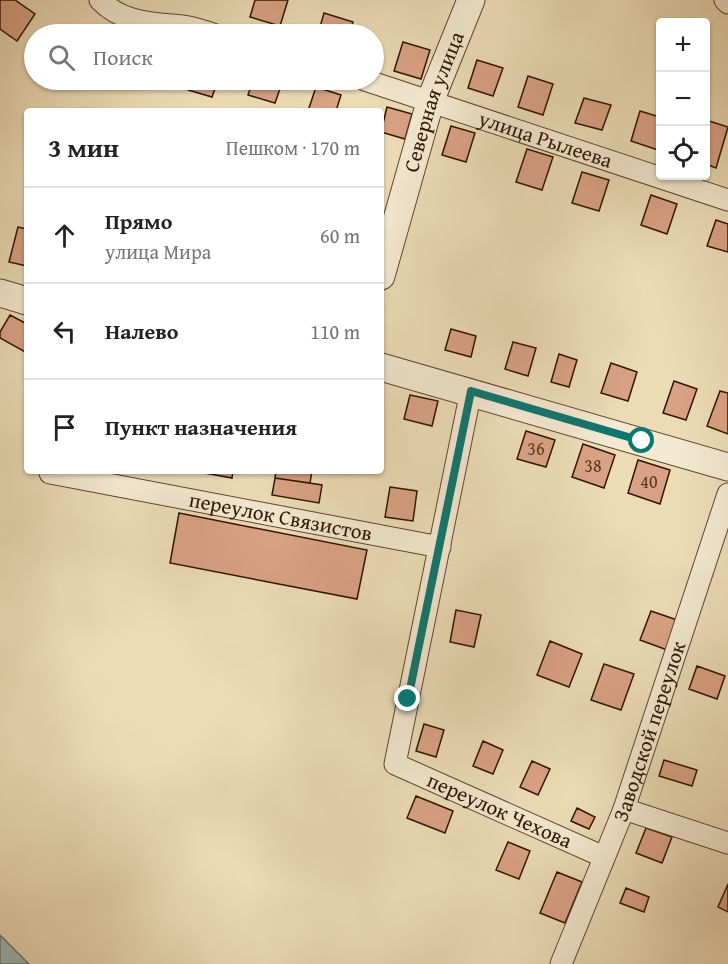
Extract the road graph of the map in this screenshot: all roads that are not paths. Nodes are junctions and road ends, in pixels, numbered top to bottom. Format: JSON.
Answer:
{"nodes":[{"id":1,"x":100,"y":0,"type":"edge"},
{"id":2,"x":471,"y":0,"type":"edge"},
{"id":3,"x":146,"y":24,"type":"edge"},
{"id":4,"x":384,"y":86,"type":"edge"},
{"id":5,"x":431,"y":99,"type":"junction"},
{"id":6,"x":728,"y":200,"type":"edge"},
{"id":7,"x":384,"y":265,"type":"edge"},
{"id":8,"x":0,"y":293,"type":"edge"},
{"id":9,"x":24,"y":300,"type":"edge"},
{"id":10,"x":384,"y":367,"type":"edge"},
{"id":11,"x":471,"y":391,"type":"junction"},
{"id":12,"x":728,"y":467,"type":"edge"},
{"id":13,"x":61,"y":474,"type":"edge"},
{"id":14,"x":728,"y":494,"type":"edge"},
{"id":15,"x":440,"y":548,"type":"junction"},
{"id":16,"x":624,"y":809,"type":"junction"},
{"id":17,"x":728,"y":843,"type":"edge"},
{"id":18,"x":604,"y":857,"type":"junction"},
{"id":19,"x":561,"y":964,"type":"edge"}],
"edges":[{"from":1,"to":3,"type":"street"},
{"from":2,"to":5,"type":"street","name":"Северная улица"},
{"from":4,"to":5,"type":"street","name":"улица Рылеева"},
{"from":5,"to":6,"type":"street","name":"улица Рылеева"},
{"from":5,"to":7,"type":"street","name":"Северная улица"},
{"from":8,"to":9,"type":"street"},
{"from":10,"to":11,"type":"street"},
{"from":11,"to":12,"type":"street"},
{"from":11,"to":15,"type":"street"},
{"from":13,"to":15,"type":"street","name":"переулок Связистов"},
{"from":14,"to":16,"type":"street","name":"Заводской переулок"},
{"from":15,"to":18,"type":"street","name":"переулок Чехова"},
{"from":16,"to":17,"type":"street"},
{"from":16,"to":18,"type":"street","name":"Заводской переулок"},
{"from":18,"to":19,"type":"street","name":"Заводской переулок"}]}
